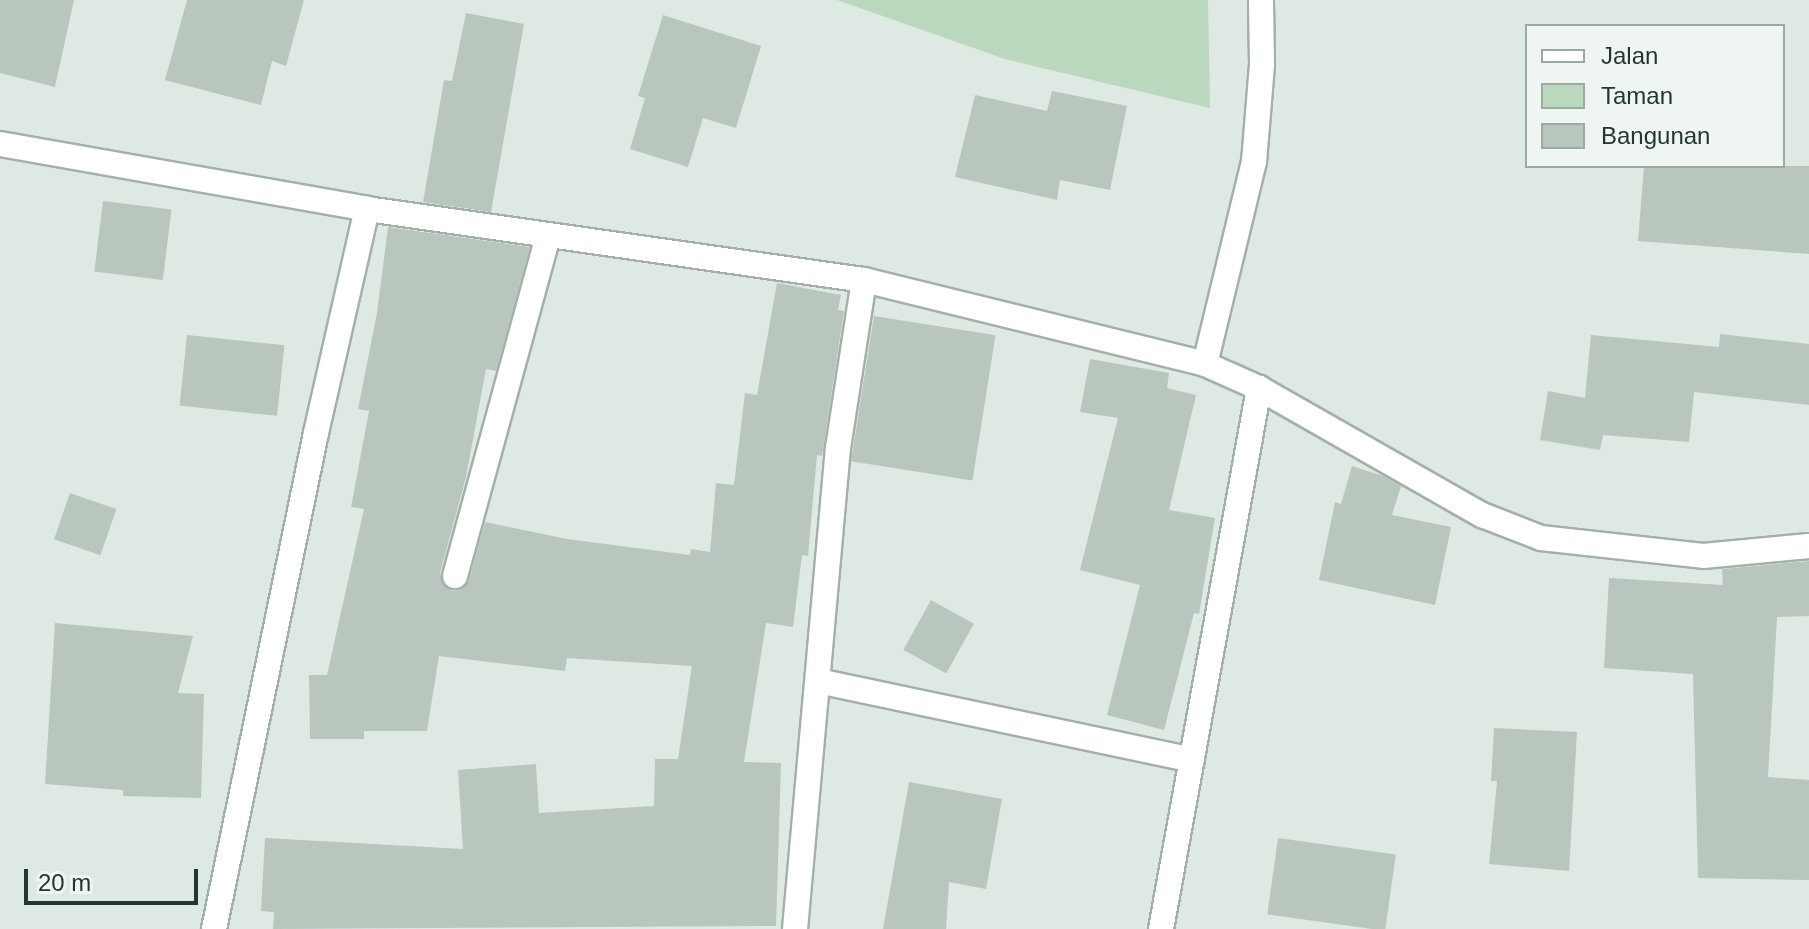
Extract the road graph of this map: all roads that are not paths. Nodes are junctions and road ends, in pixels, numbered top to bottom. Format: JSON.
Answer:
{"nodes":[{"id":1,"x":1261,"y":0,"type":"edge"},
{"id":2,"x":0,"y":144,"type":"edge"},
{"id":3,"x":367,"y":209,"type":"junction"},
{"id":4,"x":548,"y":237,"type":"junction"},
{"id":5,"x":864,"y":280,"type":"junction"},
{"id":6,"x":1205,"y":364,"type":"junction"},
{"id":7,"x":1259,"y":388,"type":"junction"},
{"id":8,"x":1809,"y":546,"type":"edge"},
{"id":9,"x":455,"y":576,"type":"dead end"},
{"id":10,"x":818,"y":681,"type":"junction"},
{"id":11,"x":1192,"y":760,"type":"junction"},
{"id":12,"x":214,"y":929,"type":"edge"},
{"id":13,"x":795,"y":929,"type":"edge"},
{"id":14,"x":1161,"y":929,"type":"edge"}],
"edges":[{"from":1,"to":6,"type":"street"},
{"from":2,"to":3,"type":"street"},
{"from":3,"to":4,"type":"street"},
{"from":3,"to":12,"type":"street"},
{"from":4,"to":5,"type":"street"},
{"from":4,"to":9,"type":"street"},
{"from":5,"to":6,"type":"street"},
{"from":5,"to":10,"type":"street"},
{"from":6,"to":7,"type":"street"},
{"from":7,"to":8,"type":"street"},
{"from":7,"to":11,"type":"street"},
{"from":10,"to":11,"type":"street"},
{"from":10,"to":13,"type":"street"},
{"from":11,"to":14,"type":"street"}]}
